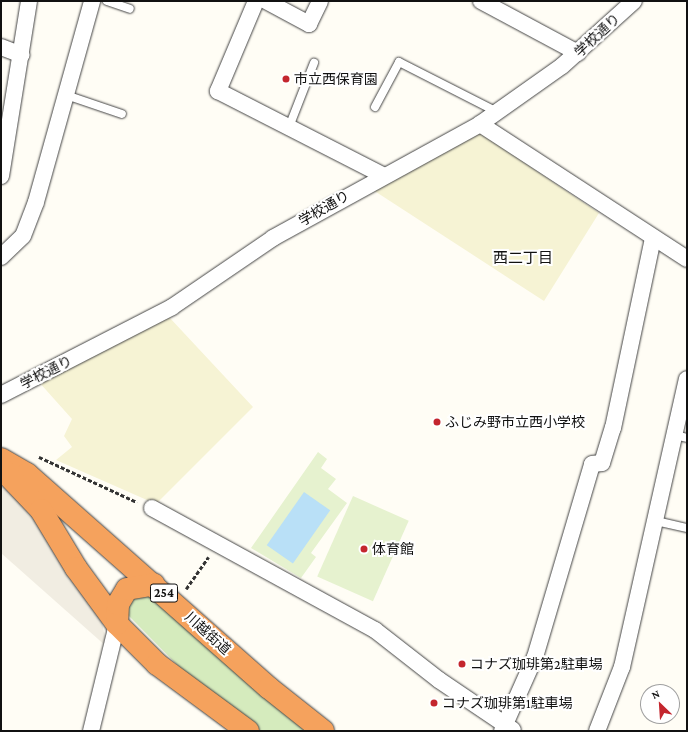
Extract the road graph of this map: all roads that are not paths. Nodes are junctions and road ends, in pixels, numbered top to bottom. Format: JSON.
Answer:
{"nodes":[{"id":1,"x":29,"y":1,"type":"edge"},
{"id":2,"x":92,"y":1,"type":"edge"},
{"id":3,"x":107,"y":1,"type":"edge"},
{"id":4,"x":256,"y":1,"type":"edge"},
{"id":5,"x":266,"y":1,"type":"edge"},
{"id":6,"x":320,"y":1,"type":"edge"},
{"id":7,"x":481,"y":1,"type":"edge"},
{"id":8,"x":634,"y":1,"type":"edge"},
{"id":9,"x":130,"y":9,"type":"dead end"},
{"id":10,"x":1,"y":47,"type":"edge"},
{"id":11,"x":578,"y":53,"type":"junction"},
{"id":12,"x":22,"y":55,"type":"junction"},
{"id":13,"x":314,"y":64,"type":"dead end"},
{"id":14,"x":66,"y":95,"type":"junction"},
{"id":15,"x":375,"y":107,"type":"dead end"},
{"id":16,"x":497,"y":112,"type":"junction"},
{"id":17,"x":122,"y":114,"type":"dead end"},
{"id":18,"x":480,"y":124,"type":"junction"},
{"id":19,"x":289,"y":127,"type":"junction"},
{"id":20,"x":5,"y":135,"type":"edge"},
{"id":21,"x":382,"y":175,"type":"junction"},
{"id":22,"x":1,"y":176,"type":"edge"},
{"id":23,"x":653,"y":239,"type":"junction"},
{"id":24,"x":1,"y":257,"type":"edge"},
{"id":25,"x":687,"y":259,"type":"edge"},
{"id":26,"x":687,"y":379,"type":"edge"},
{"id":27,"x":1,"y":395,"type":"edge"},
{"id":28,"x":681,"y":436,"type":"edge"},
{"id":29,"x":1,"y":459,"type":"edge"},
{"id":30,"x":1,"y":468,"type":"edge"},
{"id":31,"x":152,"y":508,"type":"road end"},
{"id":32,"x":656,"y":521,"type":"junction"},
{"id":33,"x":687,"y":528,"type":"edge"},
{"id":34,"x":154,"y":584,"type":"junction"},
{"id":35,"x":117,"y":624,"type":"junction"},
{"id":36,"x":507,"y":729,"type":"edge"},
{"id":37,"x":92,"y":731,"type":"edge"},
{"id":38,"x":248,"y":731,"type":"edge"},
{"id":39,"x":323,"y":731,"type":"edge"},
{"id":40,"x":597,"y":731,"type":"edge"}],
"edges":[{"from":1,"to":12,"type":"street"},
{"from":2,"to":14,"type":"street"},
{"from":3,"to":9,"type":"lane"},
{"from":4,"to":19,"type":"street"},
{"from":5,"to":6,"type":"street"},
{"from":7,"to":11,"type":"street"},
{"from":8,"to":11,"type":"street","name":"学校通り"},
{"from":10,"to":12,"type":"street"},
{"from":11,"to":16,"type":"street","name":"学校通り"},
{"from":12,"to":20,"type":"street"},
{"from":13,"to":19,"type":"lane"},
{"from":14,"to":17,"type":"lane"},
{"from":14,"to":24,"type":"street"},
{"from":15,"to":16,"type":"lane"},
{"from":16,"to":18,"type":"street","name":"学校通り"},
{"from":18,"to":21,"type":"street","name":"学校通り"},
{"from":18,"to":23,"type":"street"},
{"from":19,"to":21,"type":"street"},
{"from":20,"to":22,"type":"street"},
{"from":21,"to":27,"type":"street","name":"学校通り"},
{"from":23,"to":25,"type":"street"},
{"from":23,"to":36,"type":"street"},
{"from":26,"to":28,"type":"street"},
{"from":28,"to":32,"type":"street"},
{"from":29,"to":34,"type":"highway","name":"川越街道","number":"254"},
{"from":30,"to":35,"type":"highway"},
{"from":31,"to":36,"type":"street"},
{"from":32,"to":33,"type":"lane"},
{"from":32,"to":40,"type":"street"},
{"from":34,"to":35,"type":"highway"},
{"from":34,"to":39,"type":"highway","name":"川越街道","number":"254"},
{"from":35,"to":37,"type":"street"},
{"from":35,"to":38,"type":"highway"}]}
